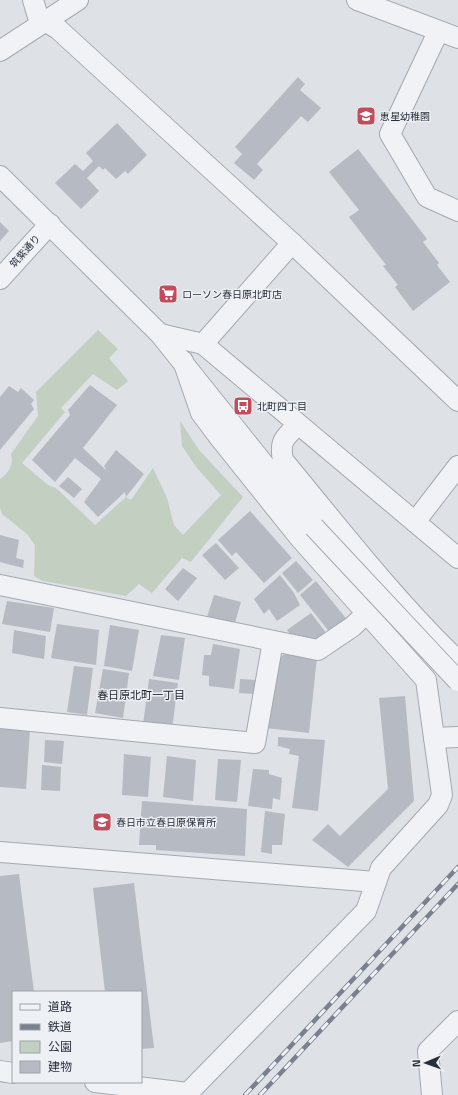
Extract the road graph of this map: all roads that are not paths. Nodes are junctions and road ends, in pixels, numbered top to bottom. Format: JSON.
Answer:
{"nodes":[{"id":1,"x":33,"y":0,"type":"edge"},
{"id":2,"x":78,"y":0,"type":"edge"},
{"id":3,"x":358,"y":0,"type":"edge"},
{"id":4,"x":46,"y":20,"type":"junction"},
{"id":5,"x":438,"y":32,"type":"junction"},
{"id":6,"x":458,"y":38,"type":"edge"},
{"id":7,"x":0,"y":51,"type":"edge"},
{"id":8,"x":0,"y":176,"type":"edge"},
{"id":9,"x":458,"y":211,"type":"edge"},
{"id":10,"x":50,"y":224,"type":"junction"},
{"id":11,"x":292,"y":243,"type":"junction"},
{"id":12,"x":0,"y":279,"type":"edge"},
{"id":13,"x":160,"y":334,"type":"junction"},
{"id":14,"x":203,"y":344,"type":"junction"},
{"id":15,"x":183,"y":361,"type":"junction"},
{"id":16,"x":458,"y":401,"type":"edge"},
{"id":17,"x":298,"y":425,"type":"junction"},
{"id":18,"x":458,"y":466,"type":"edge"},
{"id":19,"x":415,"y":522,"type":"junction"},
{"id":20,"x":458,"y":558,"type":"edge"},
{"id":21,"x":0,"y":585,"type":"edge"},
{"id":22,"x":366,"y":614,"type":"junction"},
{"id":23,"x":434,"y":638,"type":"junction"},
{"id":24,"x":273,"y":641,"type":"junction"},
{"id":25,"x":409,"y":661,"type":"junction"},
{"id":26,"x":458,"y":661,"type":"edge"},
{"id":27,"x":458,"y":682,"type":"edge"},
{"id":28,"x":0,"y":718,"type":"edge"},
{"id":29,"x":458,"y":737,"type":"edge"},
{"id":30,"x":434,"y":738,"type":"junction"},
{"id":31,"x":0,"y":852,"type":"edge"},
{"id":32,"x":376,"y":882,"type":"junction"},
{"id":33,"x":458,"y":1021,"type":"edge"},
{"id":34,"x":0,"y":1071,"type":"edge"},
{"id":35,"x":12,"y":1073,"type":"edge"},
{"id":36,"x":102,"y":1083,"type":"edge"},
{"id":37,"x":187,"y":1094,"type":"edge"},
{"id":38,"x":432,"y":1095,"type":"edge"}],
"edges":[{"from":1,"to":4,"type":"street"},
{"from":2,"to":4,"type":"street"},
{"from":3,"to":5,"type":"street"},
{"from":4,"to":7,"type":"street"},
{"from":4,"to":11,"type":"street"},
{"from":5,"to":6,"type":"street"},
{"from":5,"to":9,"type":"street"},
{"from":8,"to":10,"type":"street"},
{"from":10,"to":12,"type":"street","name":"筑紫通り"},
{"from":10,"to":13,"type":"street"},
{"from":11,"to":14,"type":"street"},
{"from":11,"to":16,"type":"street"},
{"from":13,"to":14,"type":"street"},
{"from":13,"to":15,"type":"street"},
{"from":14,"to":17,"type":"street"},
{"from":15,"to":22,"type":"street"},
{"from":15,"to":27,"type":"street","bridge":true},
{"from":17,"to":19,"type":"street"},
{"from":17,"to":23,"type":"street"},
{"from":18,"to":19,"type":"street"},
{"from":19,"to":20,"type":"street"},
{"from":21,"to":24,"type":"street"},
{"from":22,"to":24,"type":"street"},
{"from":22,"to":25,"type":"street"},
{"from":23,"to":25,"type":"street"},
{"from":23,"to":26,"type":"street"},
{"from":24,"to":28,"type":"street"},
{"from":25,"to":30,"type":"street"},
{"from":29,"to":30,"type":"street"},
{"from":30,"to":32,"type":"street"},
{"from":31,"to":32,"type":"street"},
{"from":32,"to":37,"type":"street"},
{"from":33,"to":38,"type":"street"},
{"from":34,"to":35,"type":"street"},
{"from":36,"to":37,"type":"street"}]}
